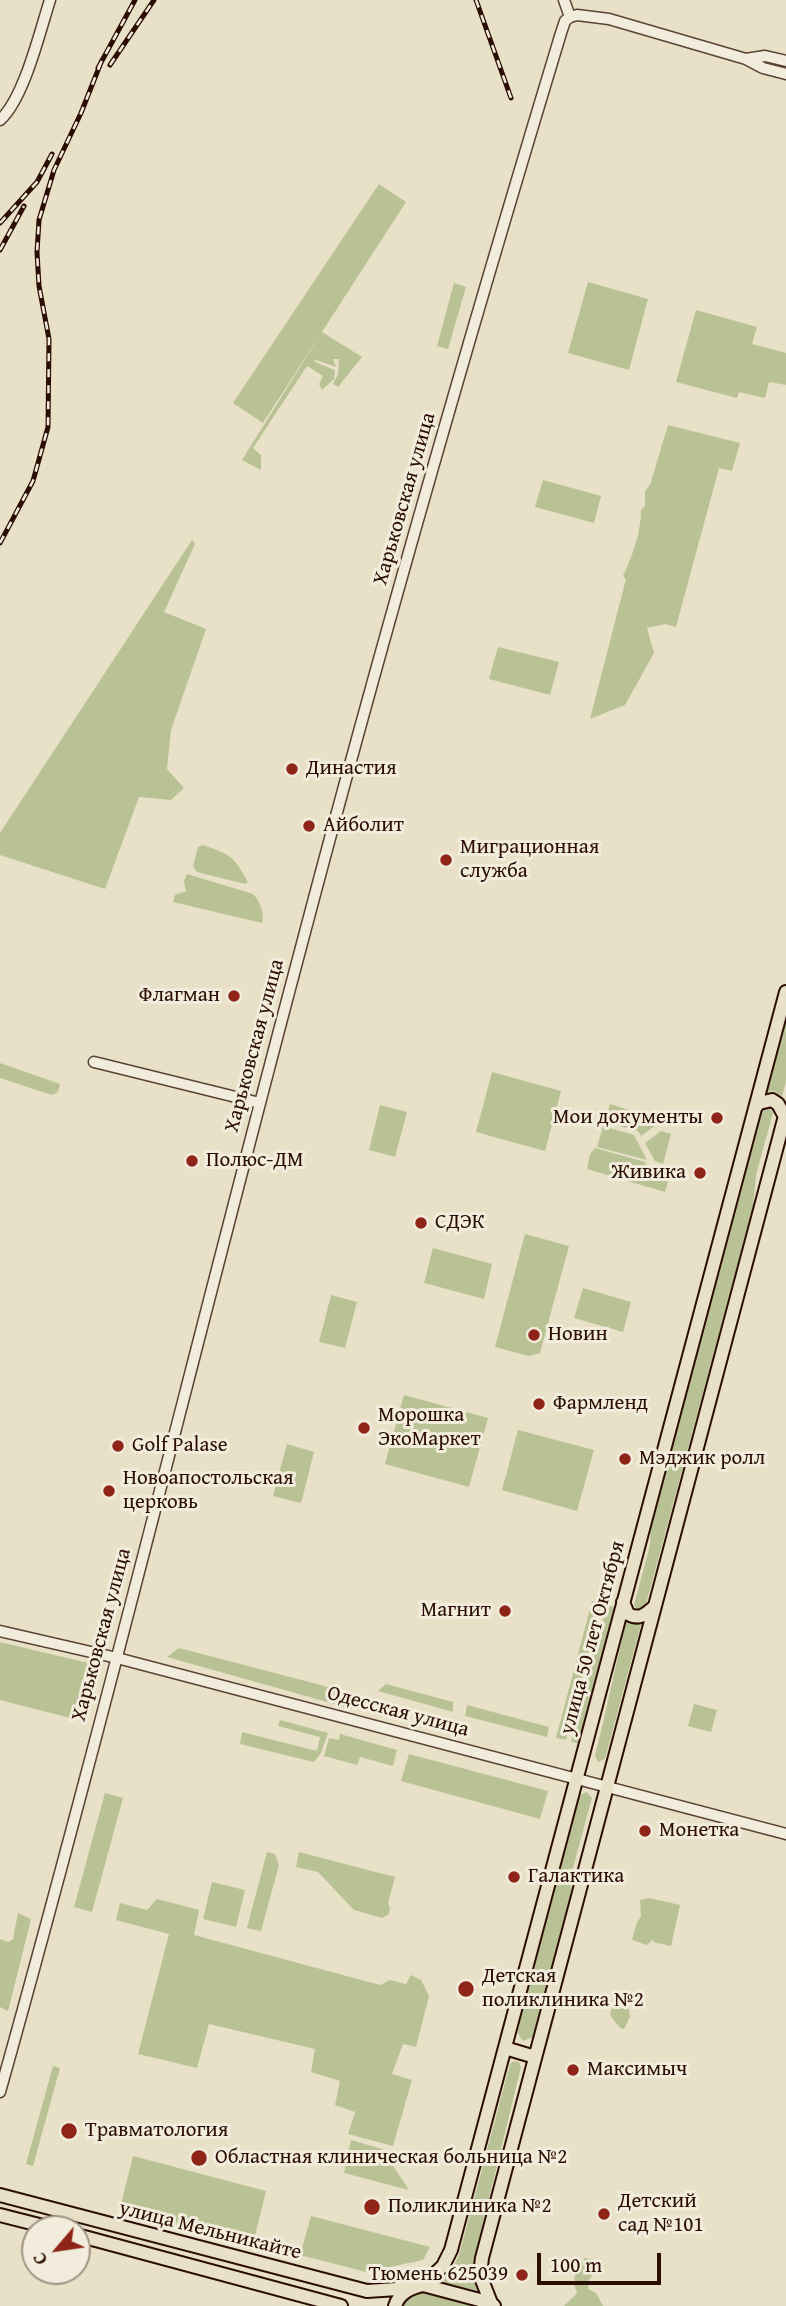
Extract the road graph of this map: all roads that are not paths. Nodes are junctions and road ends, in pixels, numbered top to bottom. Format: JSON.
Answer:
{"nodes":[{"id":1,"x":50,"y":0,"type":"edge"},
{"id":2,"x":564,"y":0,"type":"edge"},
{"id":3,"x":570,"y":17,"type":"junction"},
{"id":4,"x":746,"y":59,"type":"junction"},
{"id":5,"x":786,"y":61,"type":"edge"},
{"id":6,"x":786,"y":74,"type":"edge"},
{"id":7,"x":0,"y":120,"type":"edge"},
{"id":8,"x":786,"y":992,"type":"edge"},
{"id":9,"x":94,"y":1062,"type":"dead end"},
{"id":10,"x":260,"y":1103,"type":"junction"},
{"id":11,"x":755,"y":1108,"type":"junction"},
{"id":12,"x":785,"y":1114,"type":"edge"},
{"id":13,"x":623,"y":1602,"type":"junction"},
{"id":14,"x":654,"y":1607,"type":"junction"},
{"id":15,"x":0,"y":1631,"type":"edge"},
{"id":16,"x":117,"y":1658,"type":"junction"},
{"id":17,"x":576,"y":1778,"type":"junction"},
{"id":18,"x":606,"y":1786,"type":"junction"},
{"id":19,"x":786,"y":1834,"type":"edge"},
{"id":20,"x":505,"y":2048,"type":"junction"},
{"id":21,"x":535,"y":2057,"type":"junction"},
{"id":22,"x":0,"y":2092,"type":"edge"},
{"id":23,"x":0,"y":2195,"type":"edge"},
{"id":24,"x":0,"y":2214,"type":"edge"},
{"id":25,"x":54,"y":2215,"type":"edge"},
{"id":26,"x":21,"y":2220,"type":"edge"},
{"id":27,"x":91,"y":2227,"type":"edge"},
{"id":28,"x":91,"y":2239,"type":"edge"},
{"id":29,"x":418,"y":2286,"type":"junction"},
{"id":30,"x":492,"y":2304,"type":"edge"},
{"id":31,"x":341,"y":2306,"type":"edge"},
{"id":32,"x":395,"y":2306,"type":"edge"}],
"edges":[{"from":1,"to":7,"type":"street"},
{"from":2,"to":3,"type":"street"},
{"from":3,"to":4,"type":"street"},
{"from":3,"to":10,"type":"street","name":"Харьковская улица"},
{"from":4,"to":5,"type":"street"},
{"from":4,"to":6,"type":"street"},
{"from":8,"to":11,"type":"main road","name":"улица 50 лет Октября"},
{"from":9,"to":10,"type":"street"},
{"from":10,"to":16,"type":"street","name":"Харьковская улица"},
{"from":11,"to":12,"type":"main road"},
{"from":11,"to":13,"type":"main road","name":"улица 50 лет Октября"},
{"from":12,"to":14,"type":"main road"},
{"from":13,"to":14,"type":"main road"},
{"from":13,"to":17,"type":"main road","name":"улица 50 лет Октября"},
{"from":14,"to":18,"type":"main road"},
{"from":15,"to":16,"type":"street","name":"Одесская улица"},
{"from":16,"to":17,"type":"street","name":"Одесская улица"},
{"from":16,"to":22,"type":"street","name":"Харьковская улица"},
{"from":17,"to":18,"type":"street","name":"Одесская улица"},
{"from":17,"to":20,"type":"main road","name":"улица 50 лет Октября"},
{"from":18,"to":19,"type":"street","name":"Одесская улица"},
{"from":18,"to":21,"type":"main road"},
{"from":20,"to":21,"type":"main road"},
{"from":20,"to":29,"type":"main road","name":"улица 50 лет Октября"},
{"from":21,"to":30,"type":"main road"},
{"from":23,"to":25,"type":"main road","name":"улица Мельникайте"},
{"from":24,"to":26,"type":"main road"},
{"from":27,"to":29,"type":"main road","name":"улица Мельникайте"},
{"from":28,"to":31,"type":"main road","name":"улица Мельникайте"},
{"from":29,"to":30,"type":"main road","name":"улица Мельникайте"},
{"from":29,"to":32,"type":"main road","name":"улица 50 лет Октября"}]}
